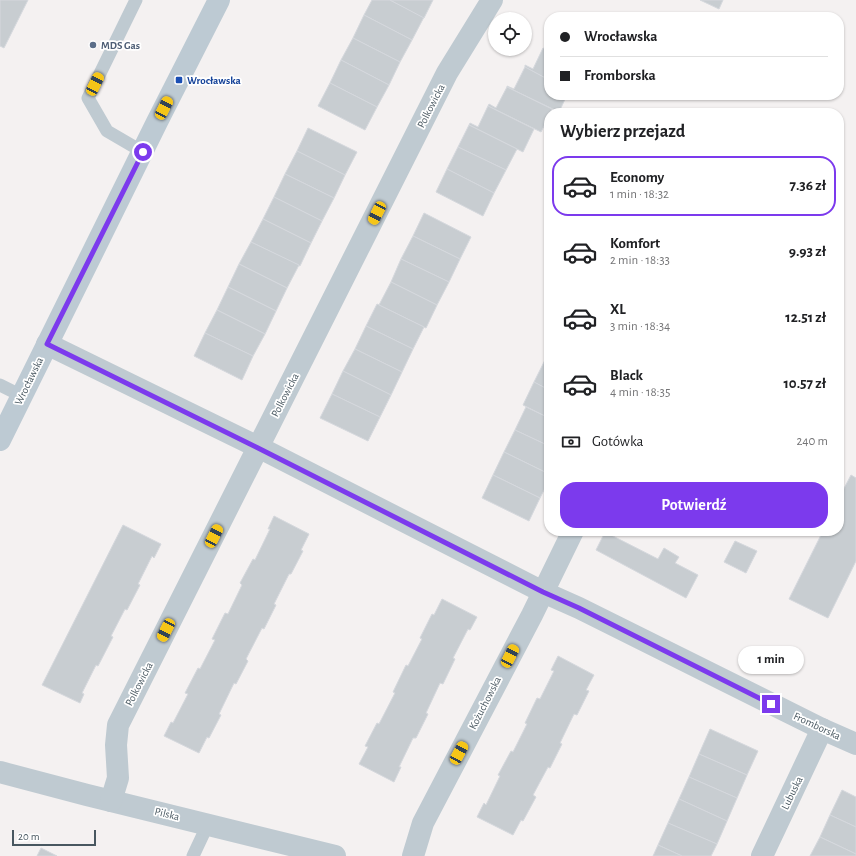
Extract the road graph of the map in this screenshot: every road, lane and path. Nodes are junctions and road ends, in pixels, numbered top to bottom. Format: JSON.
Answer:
{"nodes":[{"id":1,"x":136,"y":0,"type":"edge"},
{"id":2,"x":219,"y":0,"type":"edge"},
{"id":3,"x":492,"y":0,"type":"edge"},
{"id":4,"x":143,"y":152,"type":"junction"},
{"id":5,"x":47,"y":344,"type":"junction"},
{"id":6,"x":0,"y":385,"type":"edge"},
{"id":7,"x":22,"y":396,"type":"junction"},
{"id":8,"x":0,"y":440,"type":"edge"},
{"id":9,"x":258,"y":448,"type":"junction"},
{"id":10,"x":571,"y":536,"type":"edge"},
{"id":11,"x":543,"y":592,"type":"junction"},
{"id":12,"x":822,"y":729,"type":"junction"},
{"id":13,"x":856,"y":744,"type":"edge"},
{"id":14,"x":0,"y":772,"type":"edge"},
{"id":15,"x":110,"y":801,"type":"junction"},
{"id":16,"x":208,"y":824,"type":"junction"},
{"id":17,"x":193,"y":856,"type":"edge"},
{"id":18,"x":334,"y":856,"type":"edge"},
{"id":19,"x":413,"y":856,"type":"edge"},
{"id":20,"x":762,"y":856,"type":"edge"}],
"edges":[{"from":1,"to":4,"type":"lane"},
{"from":2,"to":4,"type":"street","name":"Wrocławska"},
{"from":3,"to":9,"type":"street","name":"Polkowicka"},
{"from":4,"to":5,"type":"street","name":"Wrocławska"},
{"from":5,"to":7,"type":"street","name":"Wrocławska"},
{"from":5,"to":9,"type":"street","name":"Fromborska"},
{"from":6,"to":7,"type":"lane"},
{"from":7,"to":8,"type":"street","name":"Wrocławska"},
{"from":9,"to":11,"type":"street","name":"Fromborska"},
{"from":9,"to":15,"type":"street","name":"Polkowicka"},
{"from":10,"to":11,"type":"street","name":"Kożuchowska"},
{"from":11,"to":12,"type":"street","name":"Fromborska"},
{"from":11,"to":19,"type":"street","name":"Kożuchowska"},
{"from":12,"to":13,"type":"street","name":"Fromborska"},
{"from":12,"to":20,"type":"street","name":"Lubuska"},
{"from":14,"to":15,"type":"street","name":"Pilska"},
{"from":15,"to":16,"type":"street","name":"Pilska"},
{"from":16,"to":17,"type":"lane"},
{"from":16,"to":18,"type":"street","name":"Pilska"}]}
